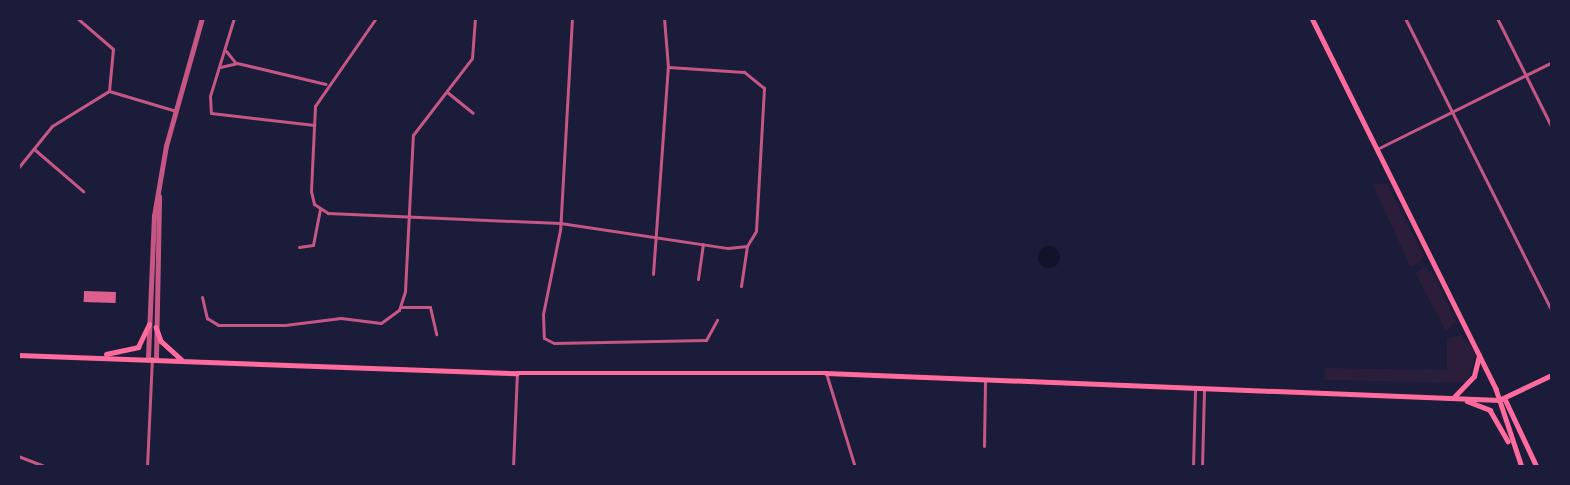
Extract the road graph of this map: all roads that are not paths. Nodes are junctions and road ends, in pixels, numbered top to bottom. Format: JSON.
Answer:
{"nodes":[{"id":1,"x":77,"y":18,"type":"edge"},
{"id":2,"x":202,"y":18,"type":"edge"},
{"id":3,"x":234,"y":18,"type":"edge"},
{"id":4,"x":376,"y":18,"type":"edge"},
{"id":5,"x":475,"y":18,"type":"edge"},
{"id":6,"x":572,"y":18,"type":"edge"},
{"id":7,"x":664,"y":18,"type":"edge"},
{"id":8,"x":1312,"y":18,"type":"edge"},
{"id":9,"x":1405,"y":18,"type":"edge"},
{"id":10,"x":1497,"y":18,"type":"edge"},
{"id":11,"x":226,"y":49,"type":"junction"},
{"id":12,"x":1552,"y":62,"type":"edge"},
{"id":13,"x":237,"y":63,"type":"junction"},
{"id":14,"x":669,"y":67,"type":"junction"},
{"id":15,"x":220,"y":68,"type":"junction"},
{"id":16,"x":1525,"y":76,"type":"junction"},
{"id":17,"x":326,"y":84,"type":"junction"},
{"id":18,"x":109,"y":91,"type":"junction"},
{"id":19,"x":447,"y":92,"type":"junction"},
{"id":20,"x":176,"y":111,"type":"junction"},
{"id":21,"x":1452,"y":112,"type":"junction"},
{"id":22,"x":473,"y":113,"type":"dead end"},
{"id":23,"x":314,"y":125,"type":"junction"},
{"id":24,"x":1552,"y":128,"type":"edge"},
{"id":25,"x":34,"y":149,"type":"junction"},
{"id":26,"x":1377,"y":149,"type":"junction"},
{"id":27,"x":18,"y":168,"type":"edge"},
{"id":28,"x":83,"y":191,"type":"dead end"},
{"id":29,"x":158,"y":194,"type":"junction"},
{"id":30,"x":320,"y":209,"type":"junction"},
{"id":31,"x":408,"y":216,"type":"junction"},
{"id":32,"x":560,"y":223,"type":"junction"},
{"id":33,"x":658,"y":237,"type":"junction"},
{"id":34,"x":703,"y":244,"type":"junction"},
{"id":35,"x":747,"y":246,"type":"junction"},
{"id":36,"x":299,"y":247,"type":"dead end"},
{"id":37,"x":653,"y":274,"type":"dead end"},
{"id":38,"x":698,"y":279,"type":"dead end"},
{"id":39,"x":741,"y":286,"type":"dead end"},
{"id":40,"x":202,"y":297,"type":"dead end"},
{"id":41,"x":401,"y":307,"type":"junction"},
{"id":42,"x":1552,"y":312,"type":"edge"},
{"id":43,"x":717,"y":320,"type":"dead end"},
{"id":44,"x":149,"y":324,"type":"junction"},
{"id":45,"x":156,"y":327,"type":"junction"},
{"id":46,"x":436,"y":334,"type":"dead end"},
{"id":47,"x":1479,"y":354,"type":"junction"},
{"id":48,"x":18,"y":355,"type":"edge"},
{"id":49,"x":97,"y":356,"type":"junction"},
{"id":50,"x":152,"y":358,"type":"junction"},
{"id":51,"x":182,"y":360,"type":"junction"},
{"id":52,"x":517,"y":373,"type":"junction"},
{"id":53,"x":826,"y":373,"type":"junction"},
{"id":54,"x":1552,"y":375,"type":"edge"},
{"id":55,"x":985,"y":381,"type":"junction"},
{"id":56,"x":1195,"y":387,"type":"junction"},
{"id":57,"x":1204,"y":388,"type":"junction"},
{"id":58,"x":1453,"y":398,"type":"junction"},
{"id":59,"x":1461,"y":399,"type":"junction"},
{"id":60,"x":1502,"y":400,"type":"junction"},
{"id":61,"x":984,"y":446,"type":"dead end"},
{"id":62,"x":1512,"y":446,"type":"junction"},
{"id":63,"x":18,"y":456,"type":"edge"},
{"id":64,"x":1193,"y":465,"type":"edge"},
{"id":65,"x":1203,"y":465,"type":"edge"},
{"id":66,"x":46,"y":467,"type":"edge"},
{"id":67,"x":147,"y":467,"type":"edge"},
{"id":68,"x":513,"y":467,"type":"edge"},
{"id":69,"x":855,"y":467,"type":"edge"},
{"id":70,"x":1522,"y":467,"type":"edge"},
{"id":71,"x":1537,"y":467,"type":"edge"}],
"edges":[{"from":1,"to":18,"type":"street"},
{"from":2,"to":20,"type":"street"},
{"from":3,"to":11,"type":"street"},
{"from":4,"to":17,"type":"street"},
{"from":5,"to":19,"type":"street"},
{"from":6,"to":32,"type":"street"},
{"from":7,"to":14,"type":"street"},
{"from":8,"to":26,"type":"main road"},
{"from":9,"to":21,"type":"street"},
{"from":10,"to":16,"type":"street"},
{"from":11,"to":13,"type":"street"},
{"from":11,"to":15,"type":"street"},
{"from":12,"to":16,"type":"street"},
{"from":13,"to":15,"type":"street"},
{"from":13,"to":17,"type":"street"},
{"from":14,"to":33,"type":"street"},
{"from":14,"to":35,"type":"street"},
{"from":15,"to":23,"type":"street"},
{"from":16,"to":21,"type":"street"},
{"from":16,"to":24,"type":"street"},
{"from":17,"to":23,"type":"street"},
{"from":18,"to":20,"type":"street"},
{"from":18,"to":25,"type":"street"},
{"from":19,"to":22,"type":"street"},
{"from":19,"to":31,"type":"street"},
{"from":20,"to":29,"type":"street"},
{"from":21,"to":26,"type":"street"},
{"from":21,"to":42,"type":"street"},
{"from":23,"to":30,"type":"street"},
{"from":25,"to":27,"type":"street"},
{"from":25,"to":28,"type":"street"},
{"from":26,"to":47,"type":"main road"},
{"from":29,"to":44,"type":"street"},
{"from":29,"to":45,"type":"street"},
{"from":30,"to":31,"type":"street"},
{"from":30,"to":36,"type":"street"},
{"from":31,"to":32,"type":"street"},
{"from":31,"to":41,"type":"street"},
{"from":32,"to":33,"type":"street"},
{"from":32,"to":43,"type":"street"},
{"from":33,"to":34,"type":"street"},
{"from":33,"to":37,"type":"street"},
{"from":34,"to":35,"type":"street"},
{"from":34,"to":38,"type":"street"},
{"from":35,"to":39,"type":"street"},
{"from":40,"to":41,"type":"street"},
{"from":41,"to":46,"type":"street"},
{"from":44,"to":49,"type":"main road"},
{"from":44,"to":50,"type":"street"},
{"from":45,"to":50,"type":"street"},
{"from":45,"to":51,"type":"main road"},
{"from":47,"to":58,"type":"main road"},
{"from":47,"to":60,"type":"main road"},
{"from":48,"to":49,"type":"main road"},
{"from":49,"to":50,"type":"main road"},
{"from":50,"to":51,"type":"main road"},
{"from":50,"to":67,"type":"street"},
{"from":51,"to":52,"type":"main road"},
{"from":52,"to":53,"type":"main road"},
{"from":52,"to":68,"type":"street"},
{"from":53,"to":55,"type":"main road"},
{"from":53,"to":69,"type":"street"},
{"from":54,"to":60,"type":"main road"},
{"from":55,"to":56,"type":"main road"},
{"from":55,"to":61,"type":"street"},
{"from":56,"to":57,"type":"main road"},
{"from":56,"to":64,"type":"street"},
{"from":57,"to":58,"type":"main road"},
{"from":57,"to":65,"type":"street"},
{"from":58,"to":59,"type":"main road"},
{"from":59,"to":60,"type":"main road"},
{"from":59,"to":62,"type":"main road"},
{"from":60,"to":62,"type":"main road"},
{"from":60,"to":71,"type":"main road"},
{"from":62,"to":70,"type":"main road"},
{"from":63,"to":66,"type":"street"},
{"from":64,"to":65,"type":"street"}]}
